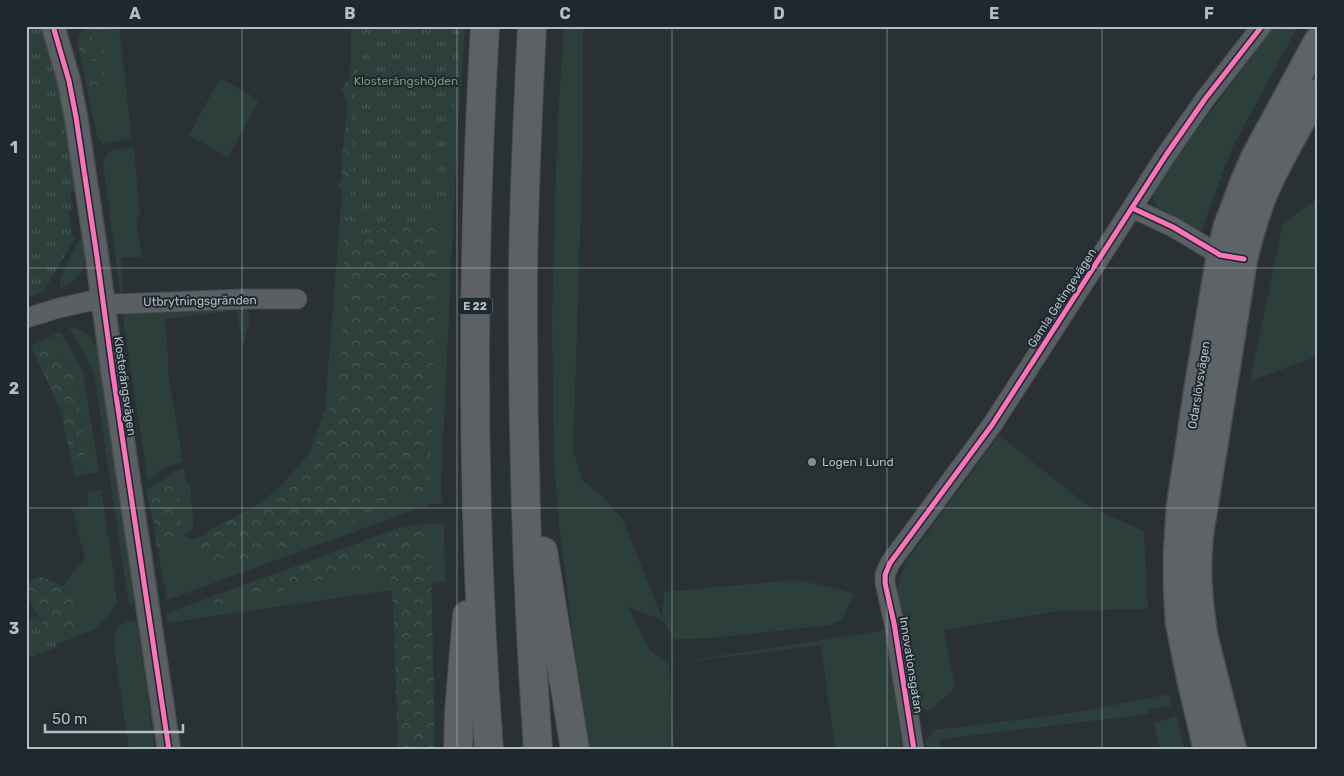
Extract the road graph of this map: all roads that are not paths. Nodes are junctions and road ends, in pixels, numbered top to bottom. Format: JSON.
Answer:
{"nodes":[{"id":1,"x":53,"y":26,"type":"edge"},
{"id":2,"x":485,"y":26,"type":"edge"},
{"id":3,"x":532,"y":26,"type":"edge"},
{"id":4,"x":1262,"y":26,"type":"edge"},
{"id":5,"x":1318,"y":40,"type":"edge"},
{"id":6,"x":1318,"y":92,"type":"edge"},
{"id":7,"x":1132,"y":208,"type":"junction"},
{"id":8,"x":1232,"y":257,"type":"junction"},
{"id":9,"x":297,"y":299,"type":"dead end"},
{"id":10,"x":104,"y":301,"type":"junction"},
{"id":11,"x":26,"y":318,"type":"edge"},
{"id":12,"x":524,"y":428,"type":"junction"},
{"id":13,"x":477,"y":492,"type":"junction"},
{"id":14,"x":885,"y":584,"type":"joint"},
{"id":15,"x":169,"y":750,"type":"edge"},
{"id":16,"x":458,"y":750,"type":"edge"},
{"id":17,"x":490,"y":750,"type":"edge"},
{"id":18,"x":538,"y":750,"type":"edge"},
{"id":19,"x":575,"y":750,"type":"edge"},
{"id":20,"x":914,"y":750,"type":"edge"},
{"id":21,"x":1207,"y":750,"type":"edge"},
{"id":22,"x":1232,"y":750,"type":"edge"}],
"edges":[{"from":1,"to":10,"type":"street","name":"Klosterängsvägen"},
{"from":2,"to":13,"type":"highway","number":"E 22"},
{"from":3,"to":12,"type":"highway"},
{"from":4,"to":7,"type":"street","name":"Gamla Getingevägen"},
{"from":5,"to":8,"type":"main road","name":"Odarslövsvägen"},
{"from":6,"to":8,"type":"main road","name":"Odarslövsvägen"},
{"from":7,"to":8,"type":"street"},
{"from":7,"to":14,"type":"street","name":"Gamla Getingevägen"},
{"from":8,"to":21,"type":"main road","name":"Odarslövsvägen"},
{"from":8,"to":22,"type":"main road","name":"Odarslövsvägen"},
{"from":9,"to":10,"type":"street","name":"Utbrytningsgränden"},
{"from":10,"to":11,"type":"street","name":"Utbrytningsgränden"},
{"from":10,"to":15,"type":"street","name":"Klosterängsvägen"},
{"from":12,"to":18,"type":"highway"},
{"from":12,"to":19,"type":"highway"},
{"from":13,"to":16,"type":"highway"},
{"from":13,"to":17,"type":"highway","number":"E 22"},
{"from":14,"to":20,"type":"street","name":"Innovationsgatan"}]}
